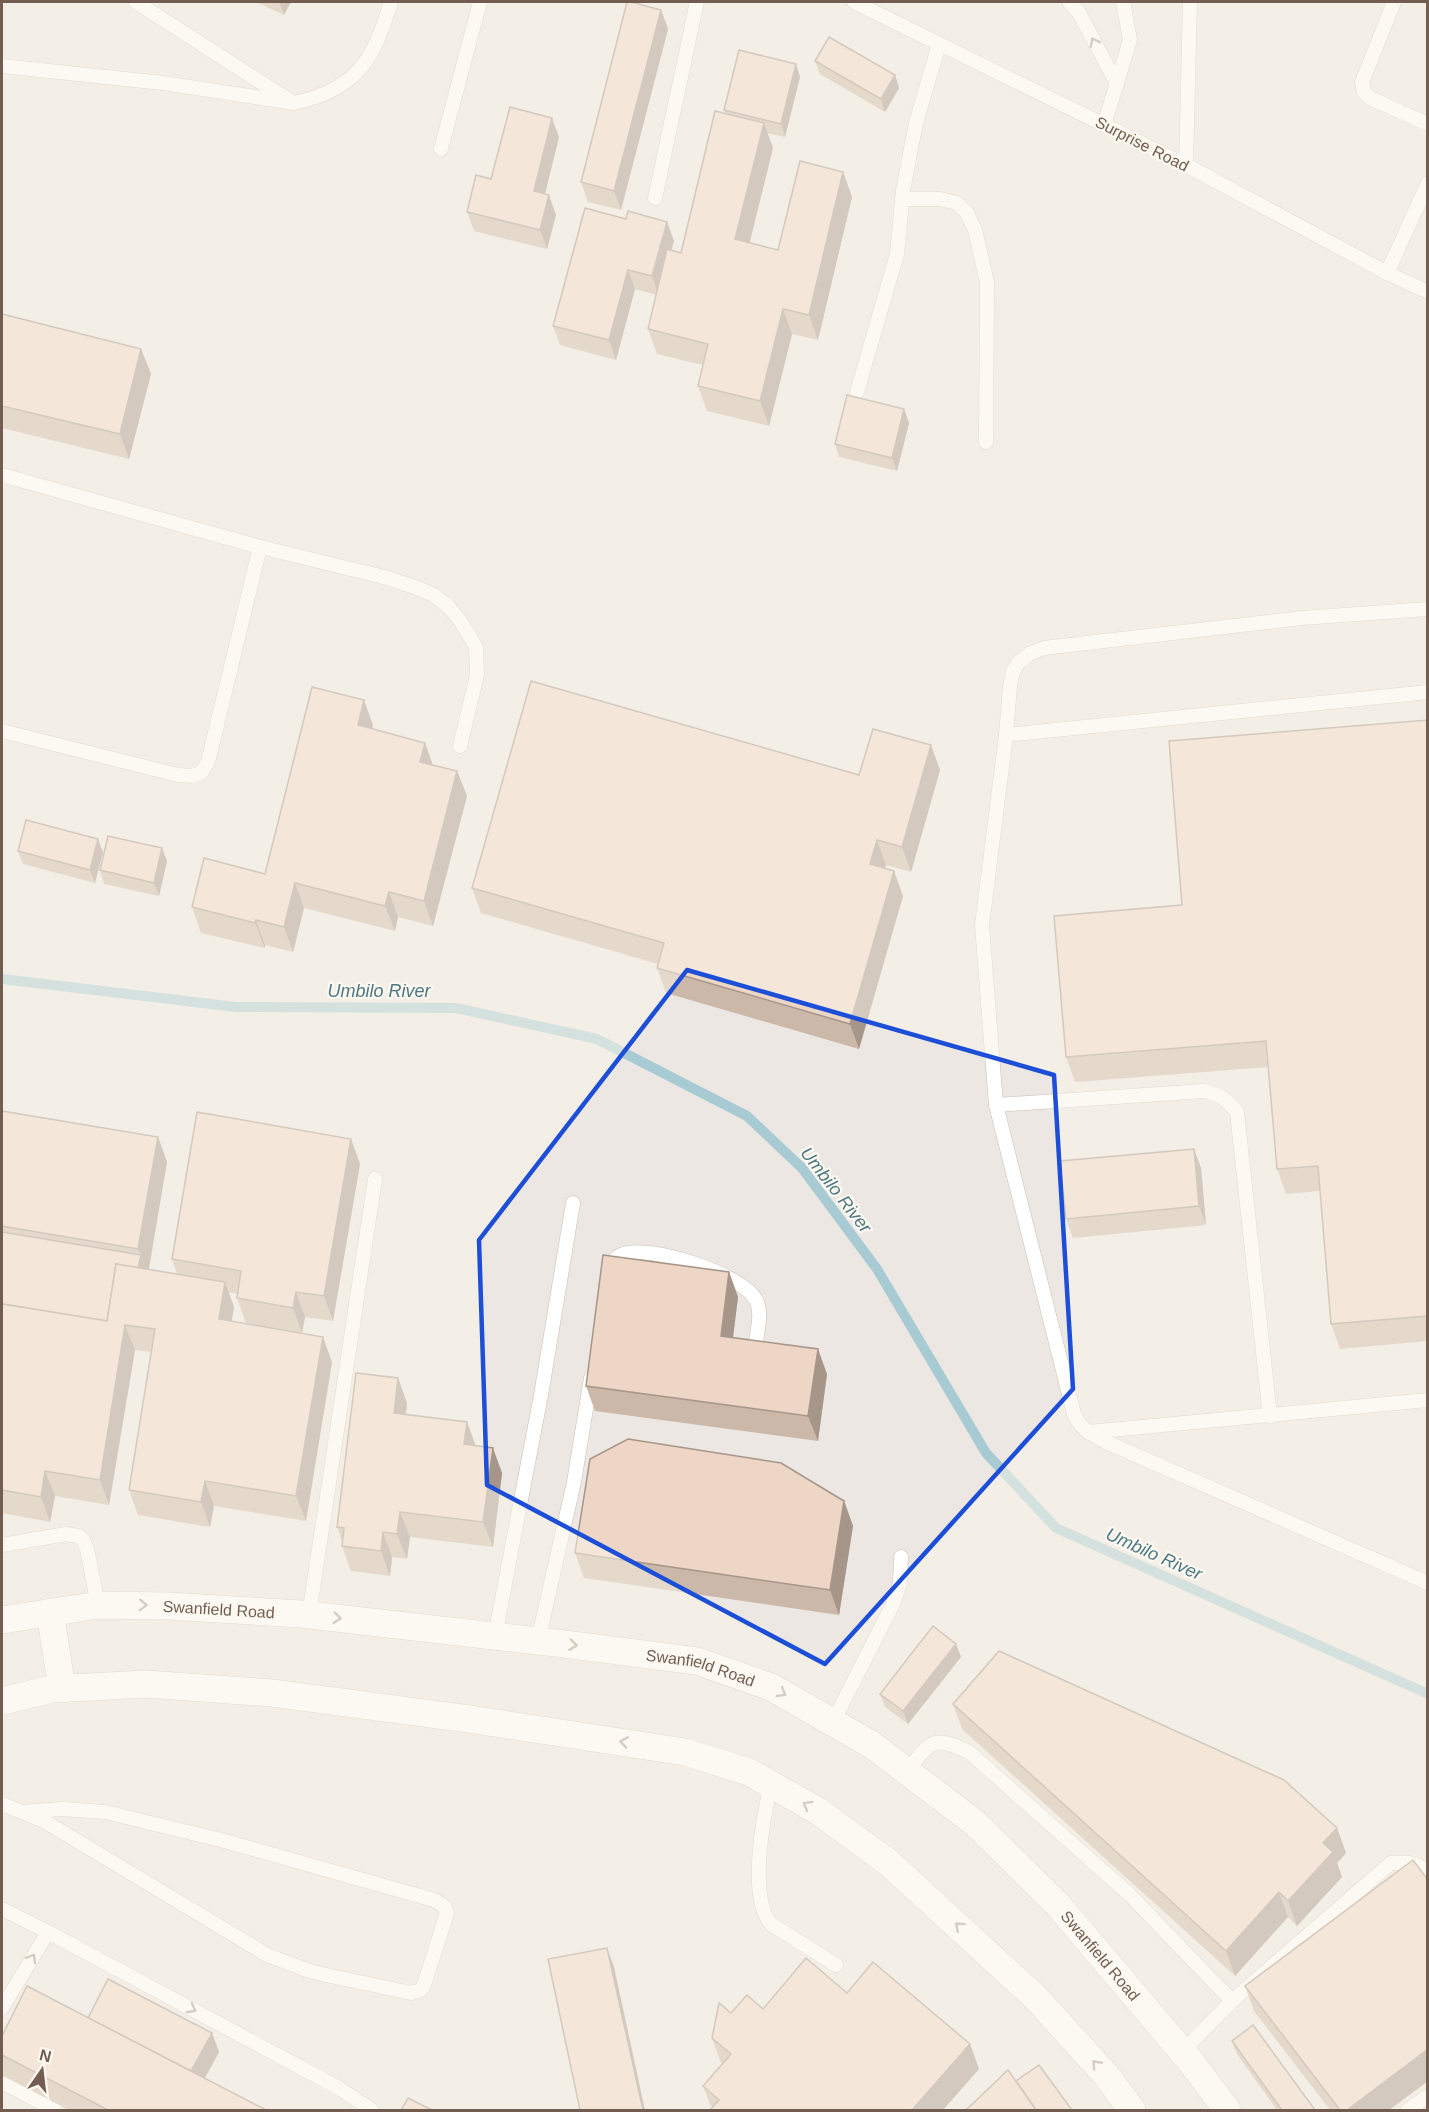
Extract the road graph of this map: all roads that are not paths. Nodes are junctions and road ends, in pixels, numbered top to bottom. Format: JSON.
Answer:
{"nodes":[{"id":1,"x":136,"y":2,"type":"edge"},
{"id":2,"x":390,"y":2,"type":"edge"},
{"id":3,"x":480,"y":2,"type":"edge"},
{"id":4,"x":697,"y":2,"type":"edge"},
{"id":5,"x":854,"y":2,"type":"edge"},
{"id":6,"x":1069,"y":2,"type":"edge"},
{"id":7,"x":1123,"y":2,"type":"edge"},
{"id":8,"x":1190,"y":2,"type":"edge"},
{"id":9,"x":1394,"y":2,"type":"edge"},
{"id":10,"x":939,"y":44,"type":"junction"},
{"id":11,"x":2,"y":66,"type":"edge"},
{"id":12,"x":1117,"y":84,"type":"junction"},
{"id":13,"x":294,"y":104,"type":"junction"},
{"id":14,"x":1428,"y":124,"type":"edge"},
{"id":15,"x":1104,"y":125,"type":"junction"},
{"id":16,"x":441,"y":149,"type":"dead end"},
{"id":17,"x":1186,"y":165,"type":"junction"},
{"id":18,"x":1428,"y":183,"type":"edge"},
{"id":19,"x":655,"y":198,"type":"dead end"},
{"id":20,"x":902,"y":199,"type":"junction"},
{"id":21,"x":1387,"y":273,"type":"junction"},
{"id":22,"x":1428,"y":292,"type":"edge"},
{"id":23,"x":857,"y":392,"type":"dead end"},
{"id":24,"x":986,"y":442,"type":"dead end"},
{"id":25,"x":2,"y":475,"type":"edge"},
{"id":26,"x":260,"y":547,"type":"junction"},
{"id":27,"x":1428,"y":609,"type":"edge"},
{"id":28,"x":1428,"y":692,"type":"edge"},
{"id":29,"x":2,"y":731,"type":"edge"},
{"id":30,"x":1006,"y":735,"type":"junction"},
{"id":31,"x":460,"y":746,"type":"dead end"},
{"id":32,"x":996,"y":1105,"type":"junction"},
{"id":33,"x":375,"y":1179,"type":"dead end"},
{"id":34,"x":573,"y":1203,"type":"dead end"},
{"id":35,"x":608,"y":1281,"type":"edge"},
{"id":36,"x":756,"y":1341,"type":"edge"},
{"id":37,"x":594,"y":1364,"type":"edge"},
{"id":38,"x":1428,"y":1400,"type":"edge"},
{"id":39,"x":1270,"y":1416,"type":"junction"},
{"id":40,"x":1086,"y":1432,"type":"junction"},
{"id":41,"x":2,"y":1545,"type":"edge"},
{"id":42,"x":901,"y":1557,"type":"dead end"},
{"id":43,"x":1428,"y":1583,"type":"edge"},
{"id":44,"x":98,"y":1605,"type":"junction"},
{"id":45,"x":50,"y":1612,"type":"junction"},
{"id":46,"x":309,"y":1615,"type":"junction"},
{"id":47,"x":2,"y":1620,"type":"edge"},
{"id":48,"x":495,"y":1636,"type":"junction"},
{"id":49,"x":538,"y":1641,"type":"junction"},
{"id":50,"x":62,"y":1689,"type":"junction"},
{"id":51,"x":2,"y":1701,"type":"edge"},
{"id":52,"x":833,"y":1722,"type":"junction"},
{"id":53,"x":907,"y":1771,"type":"junction"},
{"id":54,"x":771,"y":1784,"type":"junction"},
{"id":55,"x":2,"y":1804,"type":"edge"},
{"id":56,"x":22,"y":1812,"type":"junction"},
{"id":57,"x":1428,"y":1870,"type":"edge"},
{"id":58,"x":2,"y":1909,"type":"edge"},
{"id":59,"x":48,"y":1932,"type":"junction"},
{"id":60,"x":837,"y":1965,"type":"dead end"},
{"id":61,"x":1232,"y":2001,"type":"junction"},
{"id":62,"x":2,"y":2008,"type":"edge"},
{"id":63,"x":1182,"y":2052,"type":"junction"},
{"id":64,"x":2,"y":2082,"type":"edge"},
{"id":65,"x":1428,"y":2096,"type":"edge"},
{"id":66,"x":55,"y":2110,"type":"edge"},
{"id":67,"x":372,"y":2110,"type":"edge"},
{"id":68,"x":1132,"y":2110,"type":"edge"},
{"id":69,"x":1227,"y":2110,"type":"edge"},
{"id":70,"x":1408,"y":2110,"type":"edge"}],
"edges":[{"from":1,"to":13,"type":"lane"},
{"from":2,"to":13,"type":"lane"},
{"from":3,"to":16,"type":"lane"},
{"from":4,"to":19,"type":"lane"},
{"from":5,"to":10,"type":"lane","name":"Surprise Road"},
{"from":12,"to":6,"type":"lane","one_way":true},
{"from":7,"to":12,"type":"lane"},
{"from":8,"to":17,"type":"lane"},
{"from":9,"to":14,"type":"lane"},
{"from":10,"to":15,"type":"lane","name":"Surprise Road"},
{"from":10,"to":20,"type":"lane"},
{"from":11,"to":13,"type":"lane"},
{"from":12,"to":15,"type":"lane"},
{"from":15,"to":17,"type":"lane","name":"Surprise Road"},
{"from":17,"to":21,"type":"lane","name":"Surprise Road"},
{"from":18,"to":21,"type":"lane"},
{"from":20,"to":23,"type":"lane"},
{"from":20,"to":24,"type":"lane"},
{"from":21,"to":22,"type":"lane","name":"Surprise Road"},
{"from":25,"to":26,"type":"lane"},
{"from":26,"to":29,"type":"lane"},
{"from":26,"to":31,"type":"lane"},
{"from":27,"to":30,"type":"lane"},
{"from":28,"to":30,"type":"lane"},
{"from":30,"to":32,"type":"lane"},
{"from":32,"to":39,"type":"lane"},
{"from":32,"to":40,"type":"lane"},
{"from":33,"to":46,"type":"lane"},
{"from":34,"to":48,"type":"lane"},
{"from":35,"to":36,"type":"lane"},
{"from":37,"to":49,"type":"lane"},
{"from":38,"to":39,"type":"lane"},
{"from":39,"to":40,"type":"lane"},
{"from":40,"to":43,"type":"lane"},
{"from":41,"to":44,"type":"lane"},
{"from":42,"to":52,"type":"lane"},
{"from":44,"to":45,"type":"street","name":"Swanfield Road"},
{"from":44,"to":46,"type":"street","name":"Swanfield Road","one_way":true},
{"from":45,"to":47,"type":"street","name":"Swanfield Road"},
{"from":45,"to":50,"type":"street"},
{"from":46,"to":48,"type":"street","name":"Swanfield Road","one_way":true},
{"from":48,"to":49,"type":"street","name":"Swanfield Road"},
{"from":49,"to":52,"type":"street","name":"Swanfield Road","one_way":true},
{"from":50,"to":51,"type":"street"},
{"from":54,"to":50,"type":"street","one_way":true},
{"from":52,"to":53,"type":"street","name":"Swanfield Road"},
{"from":53,"to":61,"type":"lane"},
{"from":53,"to":63,"type":"street","name":"Swanfield Road"},
{"from":54,"to":60,"type":"lane"},
{"from":68,"to":54,"type":"street","one_way":true},
{"from":55,"to":56,"type":"lane"},
{"from":56,"to":56,"type":"lane"},
{"from":57,"to":61,"type":"lane"},
{"from":58,"to":59,"type":"lane"},
{"from":62,"to":59,"type":"lane","one_way":true},
{"from":59,"to":67,"type":"lane","one_way":true},
{"from":61,"to":63,"type":"lane"},
{"from":63,"to":69,"type":"street","name":"Swanfield Road"},
{"from":64,"to":66,"type":"lane"},
{"from":65,"to":70,"type":"lane"}]}
